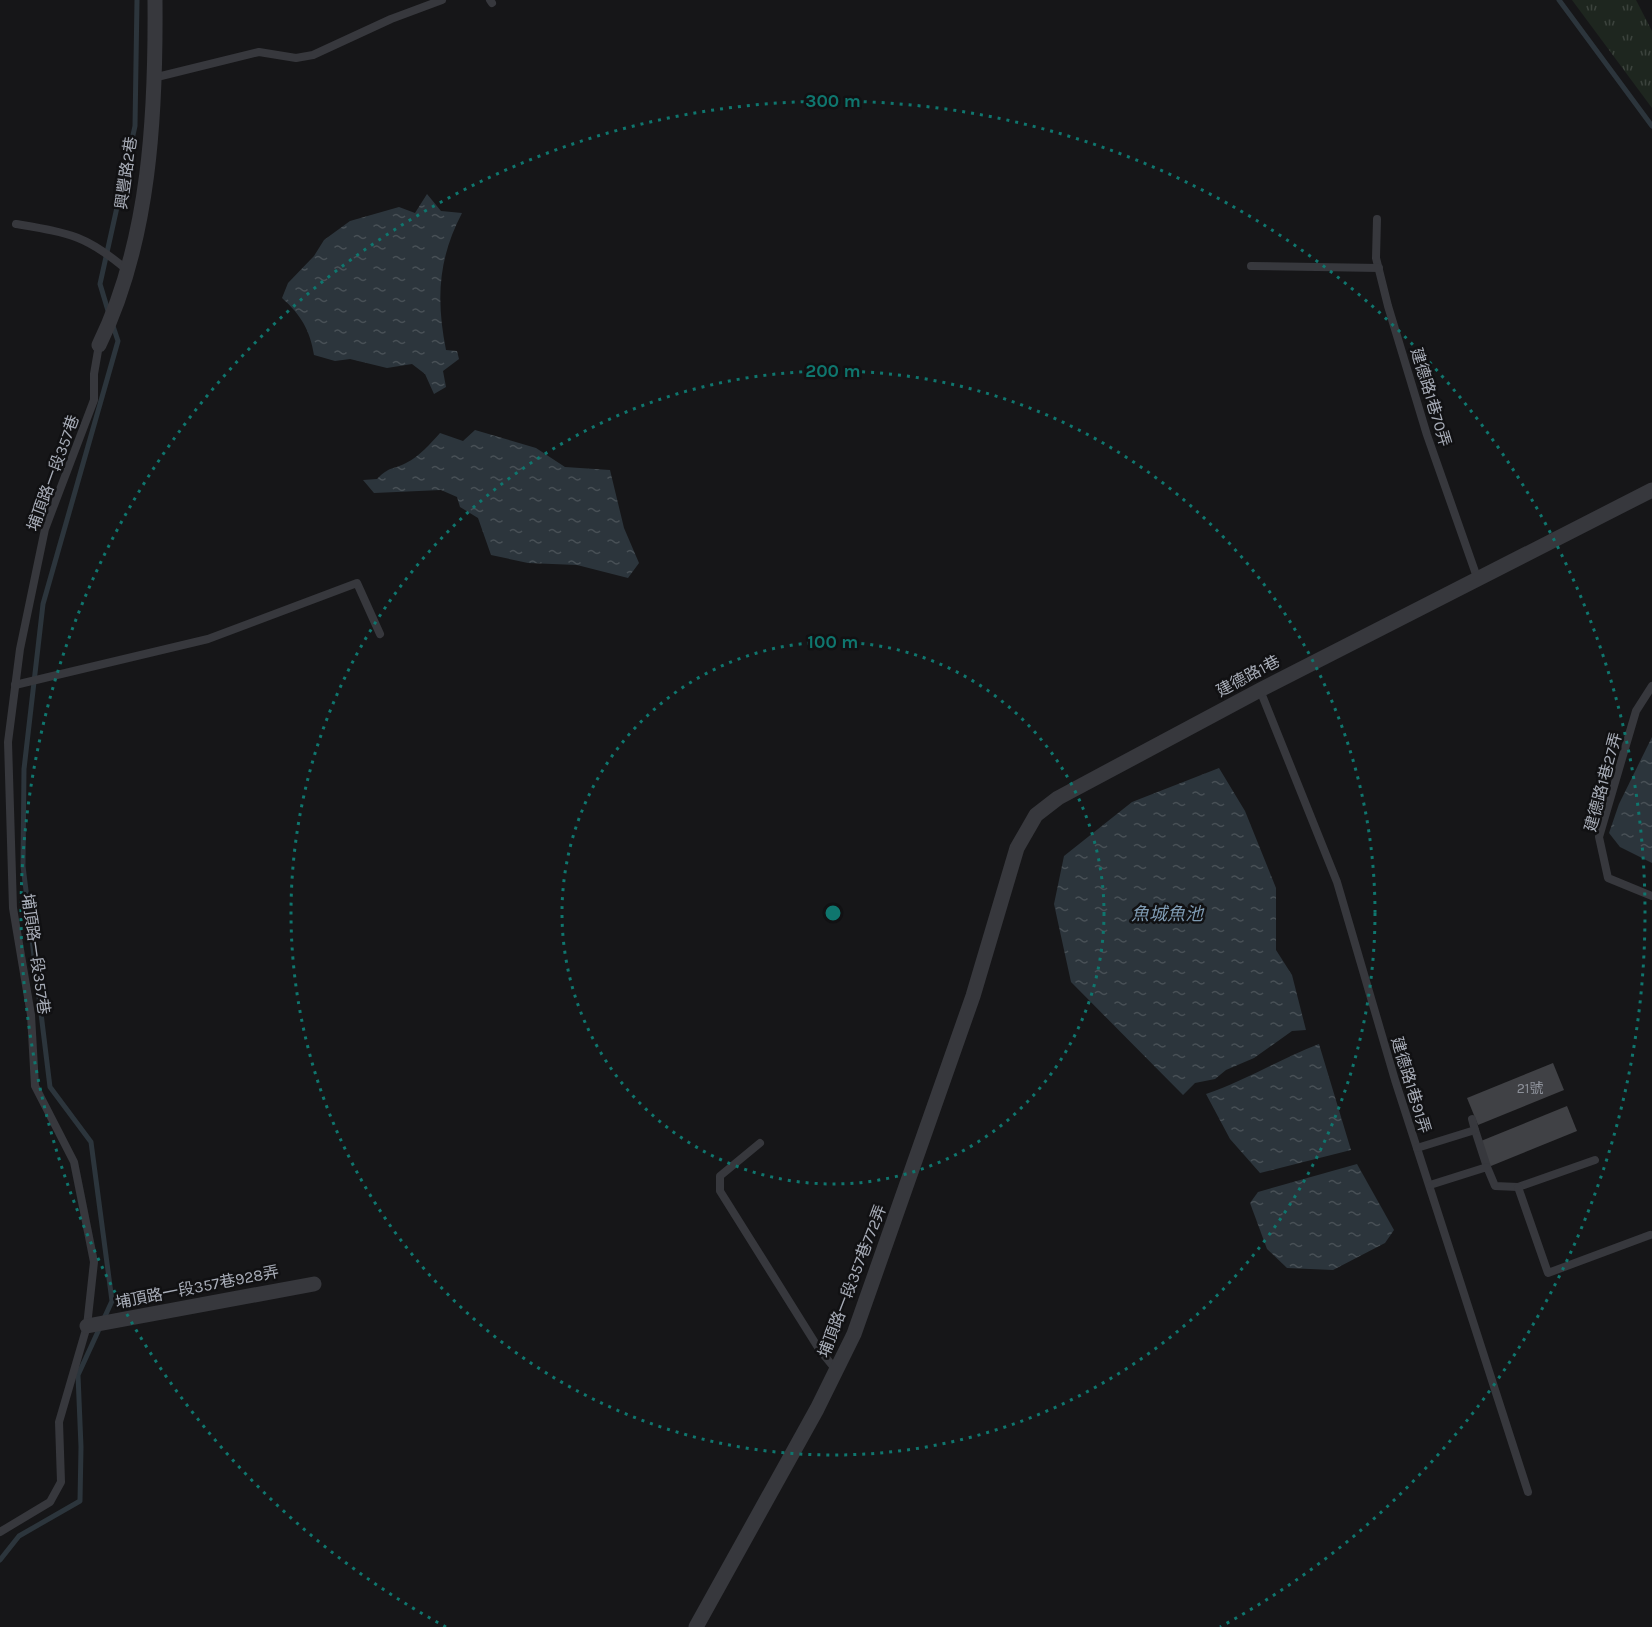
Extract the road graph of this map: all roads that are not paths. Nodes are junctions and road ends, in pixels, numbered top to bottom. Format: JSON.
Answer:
{"nodes":[{"id":1,"x":155,"y":0,"type":"edge"},
{"id":2,"x":442,"y":0,"type":"edge"},
{"id":3,"x":153,"y":78,"type":"junction"},
{"id":4,"x":1377,"y":219,"type":"dead end"},
{"id":5,"x":16,"y":224,"type":"dead end"},
{"id":6,"x":1251,"y":267,"type":"dead end"},
{"id":7,"x":1379,"y":268,"type":"junction"},
{"id":8,"x":127,"y":270,"type":"junction"},
{"id":9,"x":99,"y":345,"type":"joint"},
{"id":10,"x":1652,"y":490,"type":"edge"},
{"id":11,"x":1478,"y":580,"type":"junction"},
{"id":12,"x":380,"y":634,"type":"dead end"},
{"id":13,"x":15,"y":685,"type":"junction"},
{"id":14,"x":1652,"y":686,"type":"edge"},
{"id":15,"x":1260,"y":690,"type":"junction"},
{"id":16,"x":1652,"y":896,"type":"edge"},
{"id":17,"x":974,"y":996,"type":"joint"},
{"id":18,"x":1472,"y":1119,"type":"dead end"},
{"id":19,"x":1475,"y":1130,"type":"junction"},
{"id":20,"x":760,"y":1143,"type":"dead end"},
{"id":21,"x":1417,"y":1148,"type":"junction"},
{"id":22,"x":1596,"y":1160,"type":"dead end"},
{"id":23,"x":1487,"y":1167,"type":"junction"},
{"id":24,"x":1430,"y":1185,"type":"junction"},
{"id":25,"x":1518,"y":1187,"type":"junction"},
{"id":26,"x":1650,"y":1235,"type":"dead end"},
{"id":27,"x":314,"y":1284,"type":"dead end"},
{"id":28,"x":87,"y":1326,"type":"junction"},
{"id":29,"x":838,"y":1371,"type":"junction"},
{"id":30,"x":1528,"y":1492,"type":"dead end"},
{"id":31,"x":0,"y":1532,"type":"edge"},
{"id":32,"x":696,"y":1627,"type":"edge"}],
"edges":[{"from":1,"to":3,"type":"street","name":"興豐路2巷"},
{"from":2,"to":3,"type":"lane"},
{"from":3,"to":8,"type":"street","name":"興豐路2巷"},
{"from":4,"to":7,"type":"lane","name":"建德路1巷70弄"},
{"from":5,"to":8,"type":"lane"},
{"from":6,"to":7,"type":"lane"},
{"from":7,"to":11,"type":"lane","name":"建德路1巷70弄"},
{"from":8,"to":9,"type":"street","name":"興豐路2巷"},
{"from":9,"to":13,"type":"lane","name":"埔頂路一段357巷"},
{"from":10,"to":11,"type":"street","name":"建德路1巷"},
{"from":11,"to":15,"type":"street","name":"建德路1巷"},
{"from":12,"to":13,"type":"lane"},
{"from":13,"to":28,"type":"lane","name":"埔頂路一段357巷"},
{"from":14,"to":16,"type":"lane","name":"建德路1巷27弄"},
{"from":15,"to":17,"type":"street","name":"建德路1巷"},
{"from":15,"to":21,"type":"lane","name":"建德路1巷91弄"},
{"from":17,"to":29,"type":"street","name":"埔頂路一段357巷772弄"},
{"from":18,"to":19,"type":"lane"},
{"from":19,"to":21,"type":"lane"},
{"from":19,"to":23,"type":"lane"},
{"from":20,"to":29,"type":"lane"},
{"from":21,"to":24,"type":"lane","name":"建德路1巷91弄"},
{"from":22,"to":25,"type":"lane"},
{"from":23,"to":24,"type":"lane"},
{"from":23,"to":25,"type":"lane"},
{"from":24,"to":30,"type":"lane","name":"建德路1巷91弄"},
{"from":25,"to":26,"type":"lane"},
{"from":27,"to":28,"type":"street","name":"埔頂路一段357巷928弄"},
{"from":28,"to":31,"type":"lane","name":"埔頂路一段357巷"},
{"from":29,"to":32,"type":"street","name":"埔頂路一段357巷772弄"}]}
